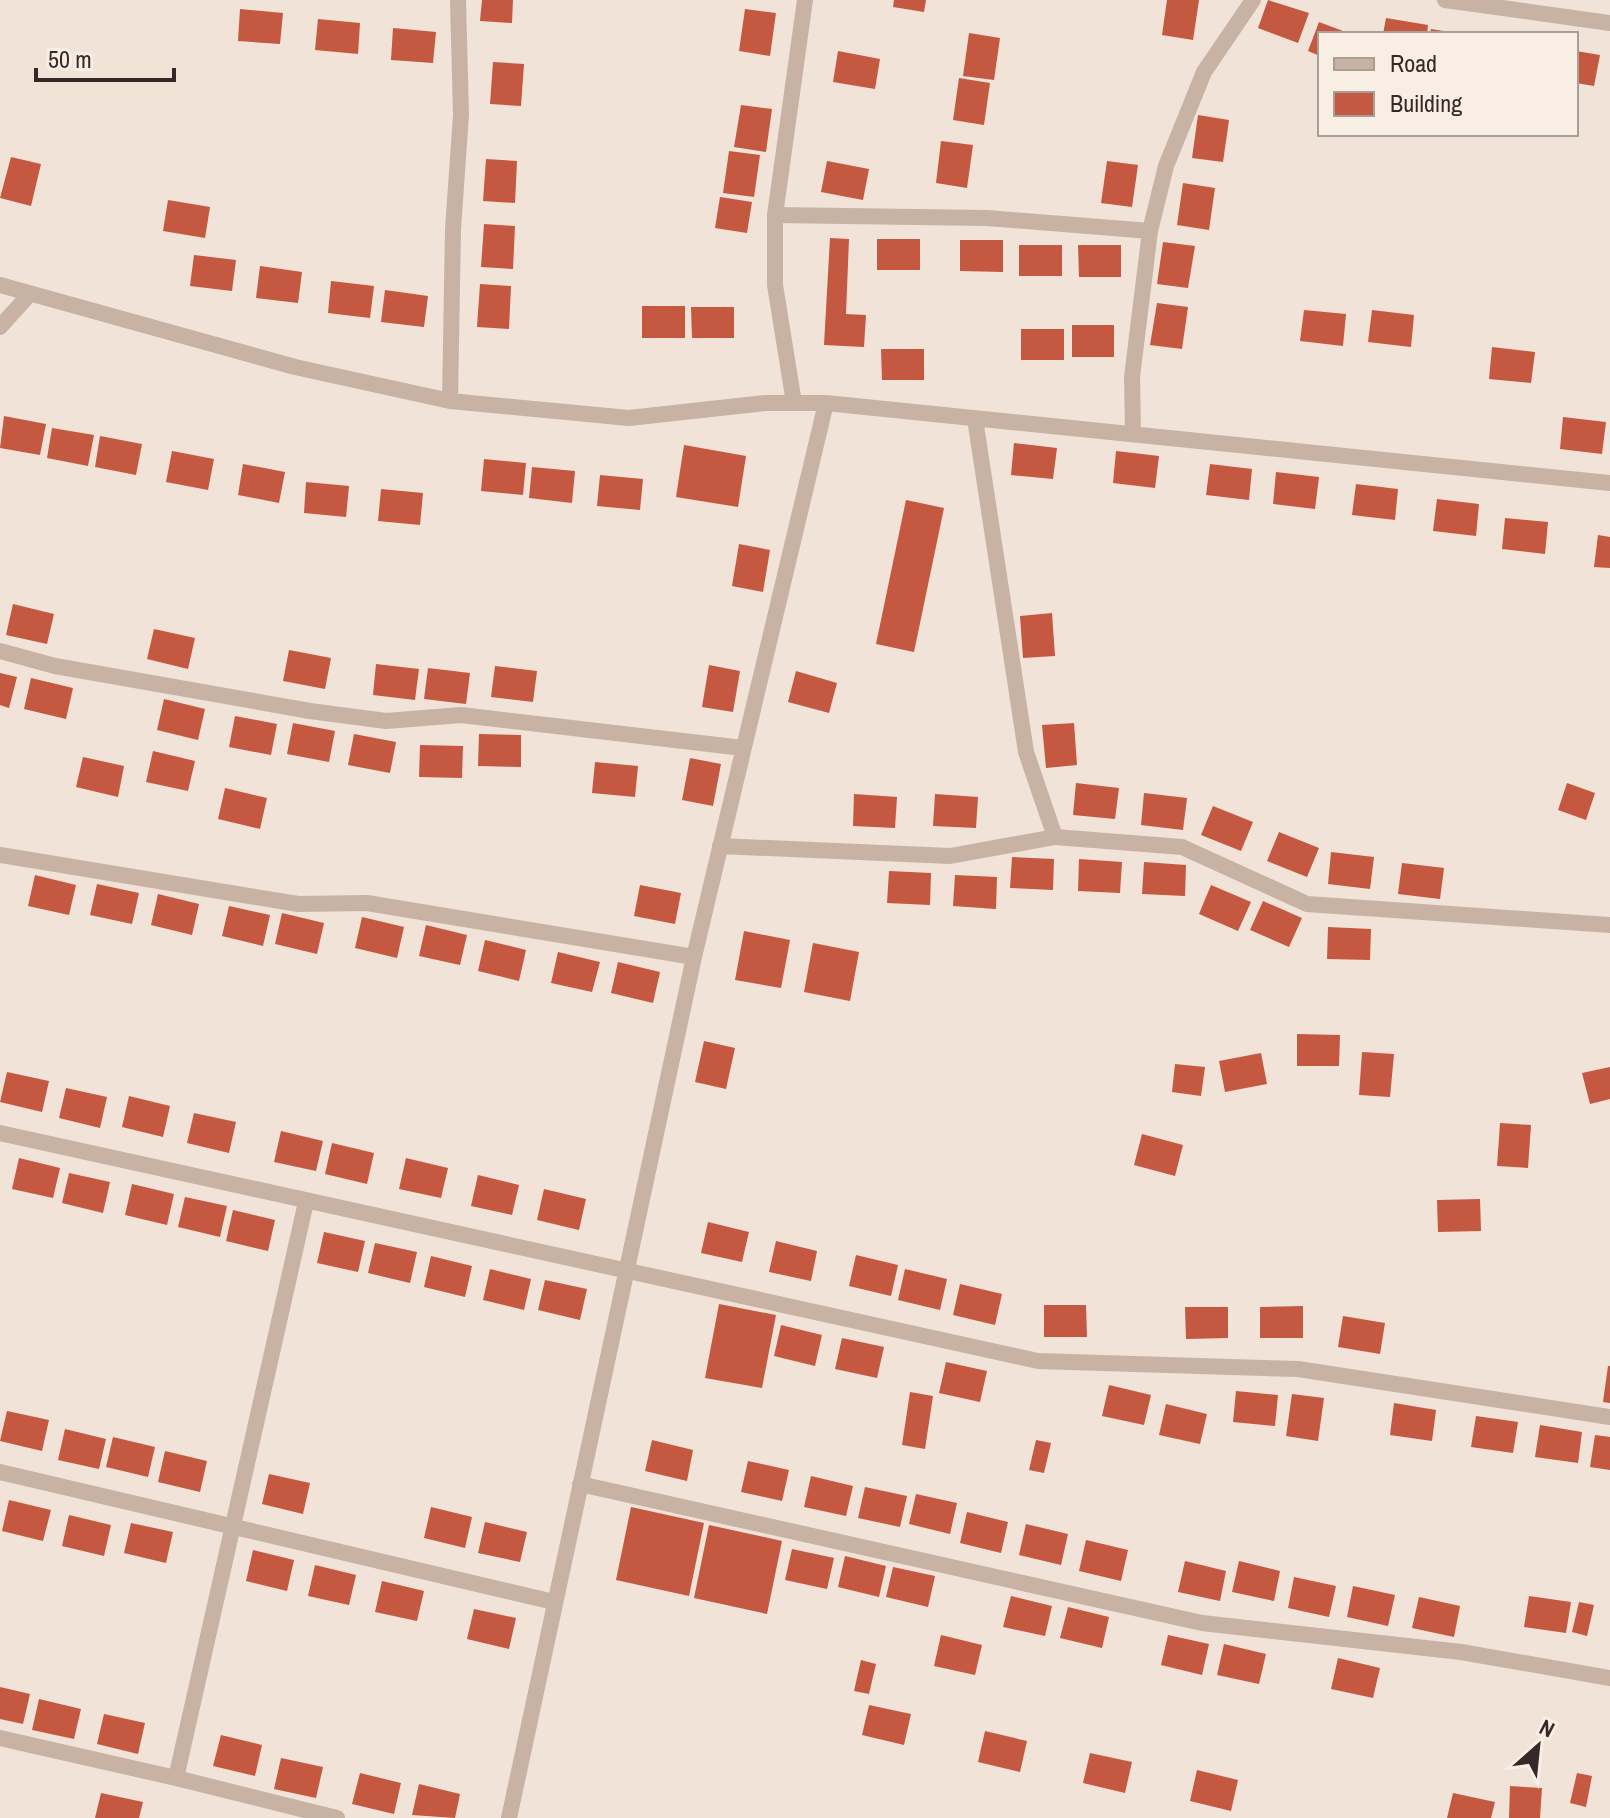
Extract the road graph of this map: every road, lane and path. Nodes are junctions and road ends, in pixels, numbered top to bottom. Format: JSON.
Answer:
{"nodes":[{"id":1,"x":458,"y":0,"type":"edge"},
{"id":2,"x":805,"y":0,"type":"edge"},
{"id":3,"x":1253,"y":0,"type":"edge"},
{"id":4,"x":1445,"y":0,"type":"edge"},
{"id":5,"x":1610,"y":23,"type":"edge"},
{"id":6,"x":775,"y":215,"type":"junction"},
{"id":7,"x":1150,"y":231,"type":"junction"},
{"id":8,"x":0,"y":285,"type":"edge"},
{"id":9,"x":29,"y":295,"type":"junction"},
{"id":10,"x":0,"y":327,"type":"edge"},
{"id":11,"x":450,"y":401,"type":"junction"},
{"id":12,"x":794,"y":403,"type":"junction"},
{"id":13,"x":826,"y":403,"type":"junction"},
{"id":14,"x":975,"y":419,"type":"junction"},
{"id":15,"x":1133,"y":432,"type":"junction"},
{"id":16,"x":1610,"y":483,"type":"edge"},
{"id":17,"x":0,"y":651,"type":"edge"},
{"id":18,"x":743,"y":748,"type":"junction"},
{"id":19,"x":1055,"y":837,"type":"junction"},
{"id":20,"x":720,"y":846,"type":"junction"},
{"id":21,"x":0,"y":855,"type":"edge"},
{"id":22,"x":1610,"y":925,"type":"edge"},
{"id":23,"x":694,"y":957,"type":"junction"},
{"id":24,"x":0,"y":1133,"type":"edge"},
{"id":25,"x":306,"y":1202,"type":"junction"},
{"id":26,"x":628,"y":1270,"type":"junction"},
{"id":27,"x":1610,"y":1417,"type":"edge"},
{"id":28,"x":0,"y":1472,"type":"edge"},
{"id":29,"x":580,"y":1484,"type":"junction"},
{"id":30,"x":231,"y":1525,"type":"junction"},
{"id":31,"x":554,"y":1602,"type":"junction"},
{"id":32,"x":1610,"y":1678,"type":"edge"},
{"id":33,"x":0,"y":1738,"type":"edge"},
{"id":34,"x":176,"y":1778,"type":"junction"},
{"id":35,"x":337,"y":1818,"type":"edge"},
{"id":36,"x":509,"y":1818,"type":"edge"}],
"edges":[{"from":1,"to":11,"type":"street"},
{"from":2,"to":6,"type":"street"},
{"from":3,"to":7,"type":"street"},
{"from":4,"to":5,"type":"street"},
{"from":6,"to":7,"type":"street"},
{"from":6,"to":12,"type":"street"},
{"from":7,"to":15,"type":"street"},
{"from":8,"to":9,"type":"street"},
{"from":9,"to":10,"type":"street"},
{"from":9,"to":11,"type":"street"},
{"from":11,"to":12,"type":"street"},
{"from":12,"to":13,"type":"street"},
{"from":13,"to":14,"type":"street"},
{"from":13,"to":18,"type":"street"},
{"from":14,"to":15,"type":"street"},
{"from":14,"to":19,"type":"street"},
{"from":15,"to":16,"type":"street"},
{"from":17,"to":18,"type":"street"},
{"from":18,"to":20,"type":"street"},
{"from":19,"to":20,"type":"street"},
{"from":19,"to":22,"type":"street"},
{"from":20,"to":23,"type":"street"},
{"from":21,"to":23,"type":"street"},
{"from":23,"to":26,"type":"street"},
{"from":24,"to":25,"type":"street"},
{"from":25,"to":26,"type":"street"},
{"from":25,"to":30,"type":"street"},
{"from":26,"to":27,"type":"street"},
{"from":26,"to":29,"type":"street"},
{"from":28,"to":30,"type":"street"},
{"from":29,"to":31,"type":"street"},
{"from":29,"to":32,"type":"street"},
{"from":30,"to":31,"type":"street"},
{"from":30,"to":34,"type":"street"},
{"from":31,"to":36,"type":"street"},
{"from":33,"to":34,"type":"street"},
{"from":34,"to":35,"type":"street"}]}
